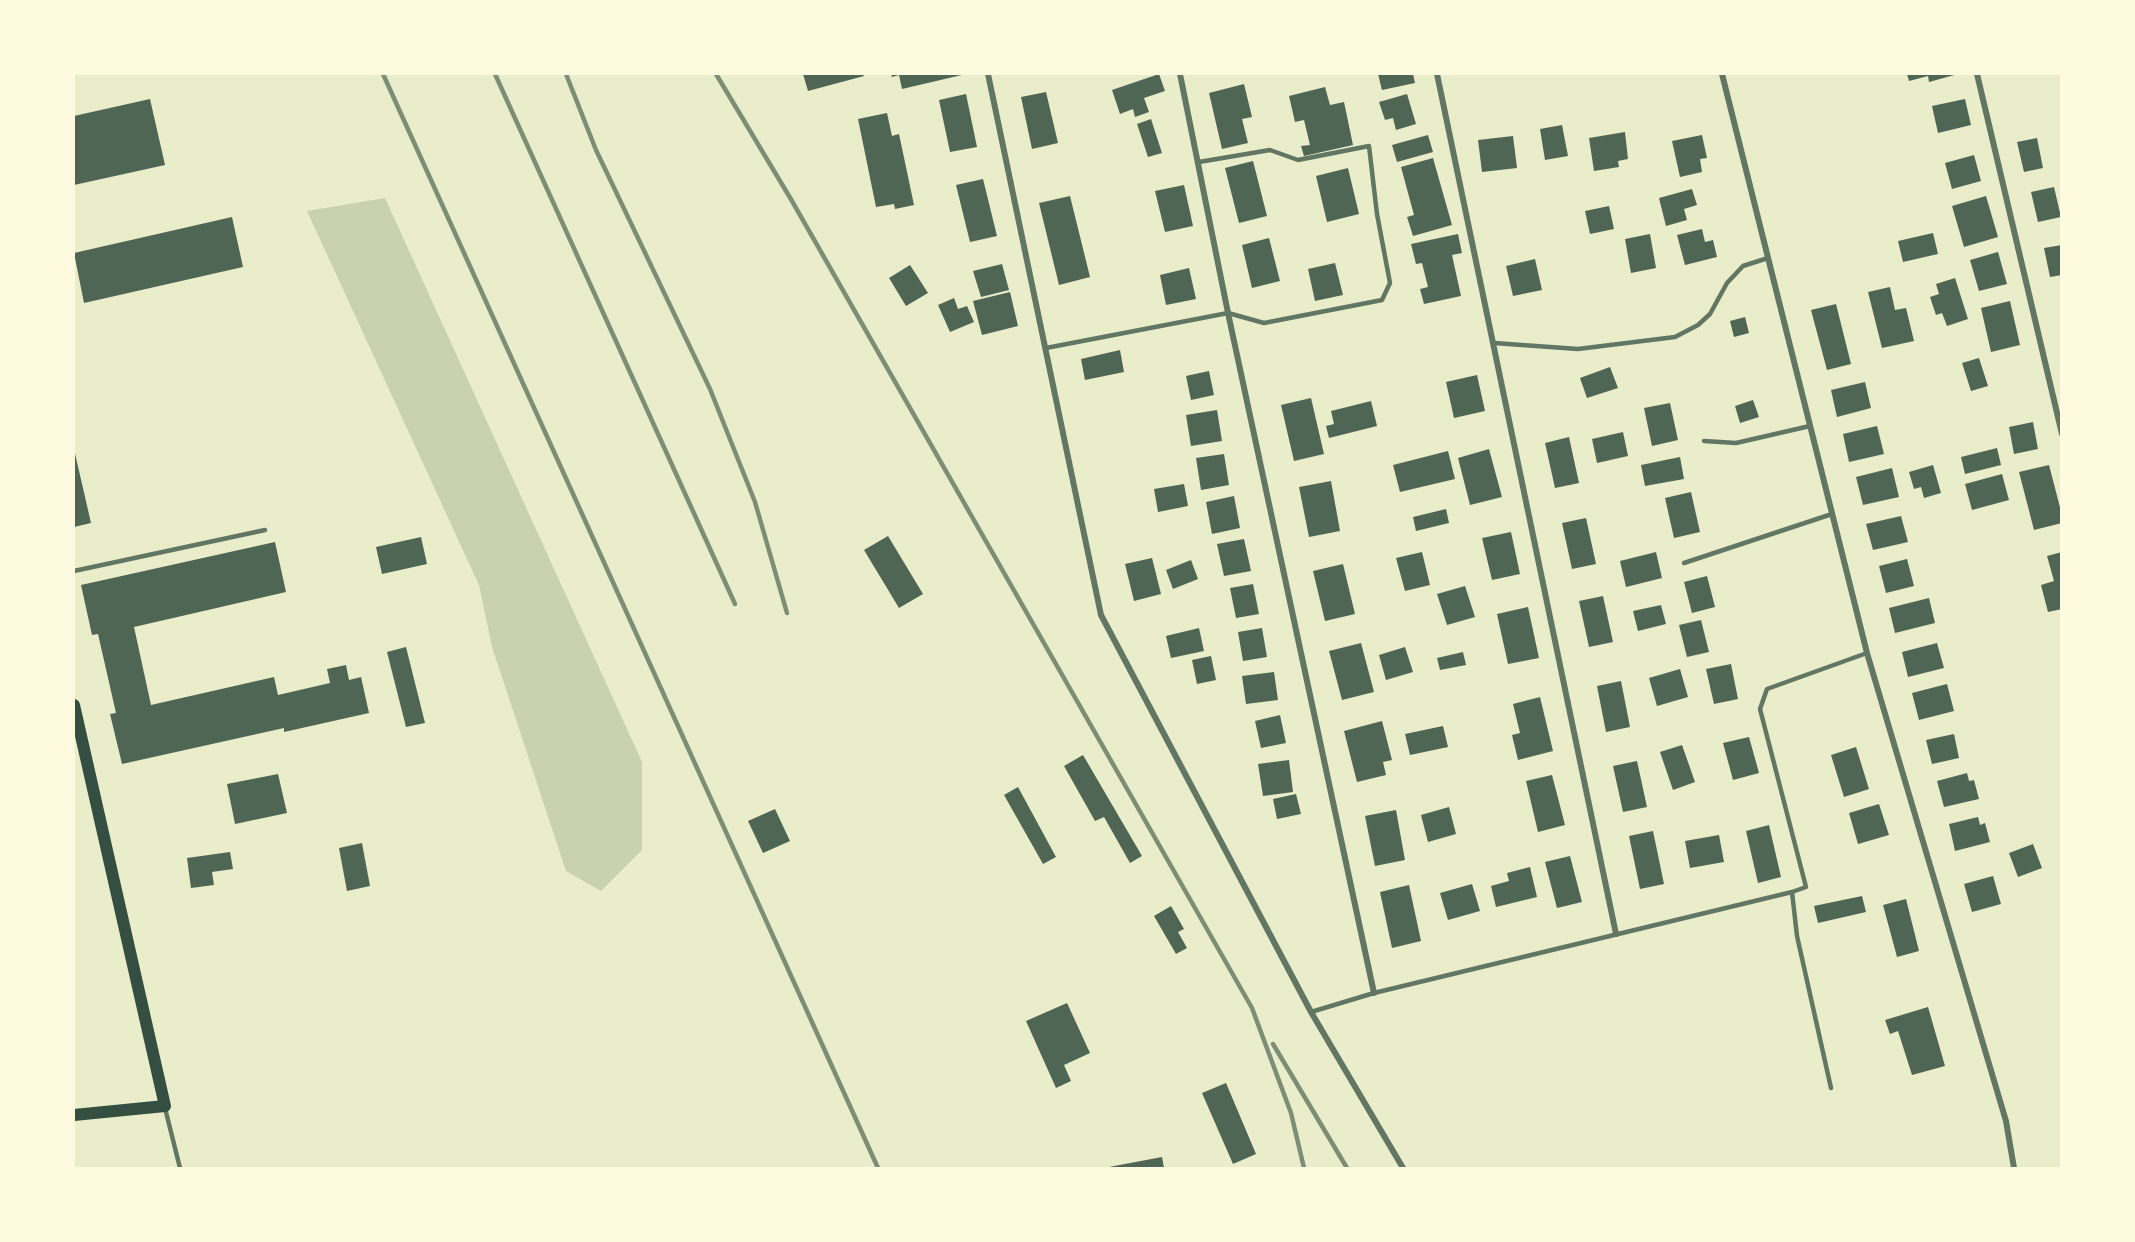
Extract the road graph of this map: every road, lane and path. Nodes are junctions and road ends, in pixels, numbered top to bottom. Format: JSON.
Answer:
{"nodes":[{"id":1,"x":988,"y":74,"type":"edge"},
{"id":2,"x":1180,"y":74,"type":"edge"},
{"id":3,"x":1437,"y":74,"type":"edge"},
{"id":4,"x":1722,"y":74,"type":"edge"},
{"id":5,"x":1977,"y":74,"type":"edge"},
{"id":6,"x":1199,"y":162,"type":"junction"},
{"id":7,"x":1768,"y":258,"type":"junction"},
{"id":8,"x":1228,"y":313,"type":"junction"},
{"id":9,"x":1494,"y":343,"type":"junction"},
{"id":10,"x":1046,"y":348,"type":"junction"},
{"id":11,"x":1810,"y":426,"type":"junction"},
{"id":12,"x":2061,"y":434,"type":"edge"},
{"id":13,"x":1704,"y":441,"type":"dead end"},
{"id":14,"x":1832,"y":514,"type":"junction"},
{"id":15,"x":264,"y":530,"type":"dead end"},
{"id":16,"x":1684,"y":563,"type":"dead end"},
{"id":17,"x":74,"y":571,"type":"edge"},
{"id":18,"x":1867,"y":653,"type":"junction"},
{"id":19,"x":74,"y":705,"type":"edge"},
{"id":20,"x":1792,"y":892,"type":"junction"},
{"id":21,"x":1616,"y":934,"type":"junction"},
{"id":22,"x":1374,"y":993,"type":"junction"},
{"id":23,"x":1311,"y":1012,"type":"junction"},
{"id":24,"x":1831,"y":1088,"type":"dead end"},
{"id":25,"x":165,"y":1106,"type":"junction"},
{"id":26,"x":74,"y":1115,"type":"edge"},
{"id":27,"x":180,"y":1168,"type":"edge"},
{"id":28,"x":1403,"y":1168,"type":"edge"},
{"id":29,"x":2014,"y":1168,"type":"edge"}],
"edges":[{"from":1,"to":10,"type":"street"},
{"from":2,"to":6,"type":"street"},
{"from":3,"to":9,"type":"street"},
{"from":4,"to":7,"type":"street"},
{"from":5,"to":12,"type":"street"},
{"from":6,"to":8,"type":"street"},
{"from":6,"to":8,"type":"lane"},
{"from":7,"to":9,"type":"lane"},
{"from":7,"to":11,"type":"street"},
{"from":8,"to":10,"type":"lane"},
{"from":8,"to":22,"type":"street"},
{"from":9,"to":21,"type":"street"},
{"from":10,"to":23,"type":"street"},
{"from":11,"to":13,"type":"lane"},
{"from":11,"to":14,"type":"street"},
{"from":14,"to":16,"type":"lane"},
{"from":14,"to":18,"type":"street"},
{"from":15,"to":17,"type":"lane"},
{"from":18,"to":20,"type":"lane"},
{"from":18,"to":29,"type":"street"},
{"from":19,"to":25,"type":"main road"},
{"from":20,"to":21,"type":"lane"},
{"from":20,"to":24,"type":"lane"},
{"from":21,"to":22,"type":"lane"},
{"from":22,"to":23,"type":"lane"},
{"from":23,"to":28,"type":"street"},
{"from":25,"to":26,"type":"main road"},
{"from":25,"to":27,"type":"lane"}]}
